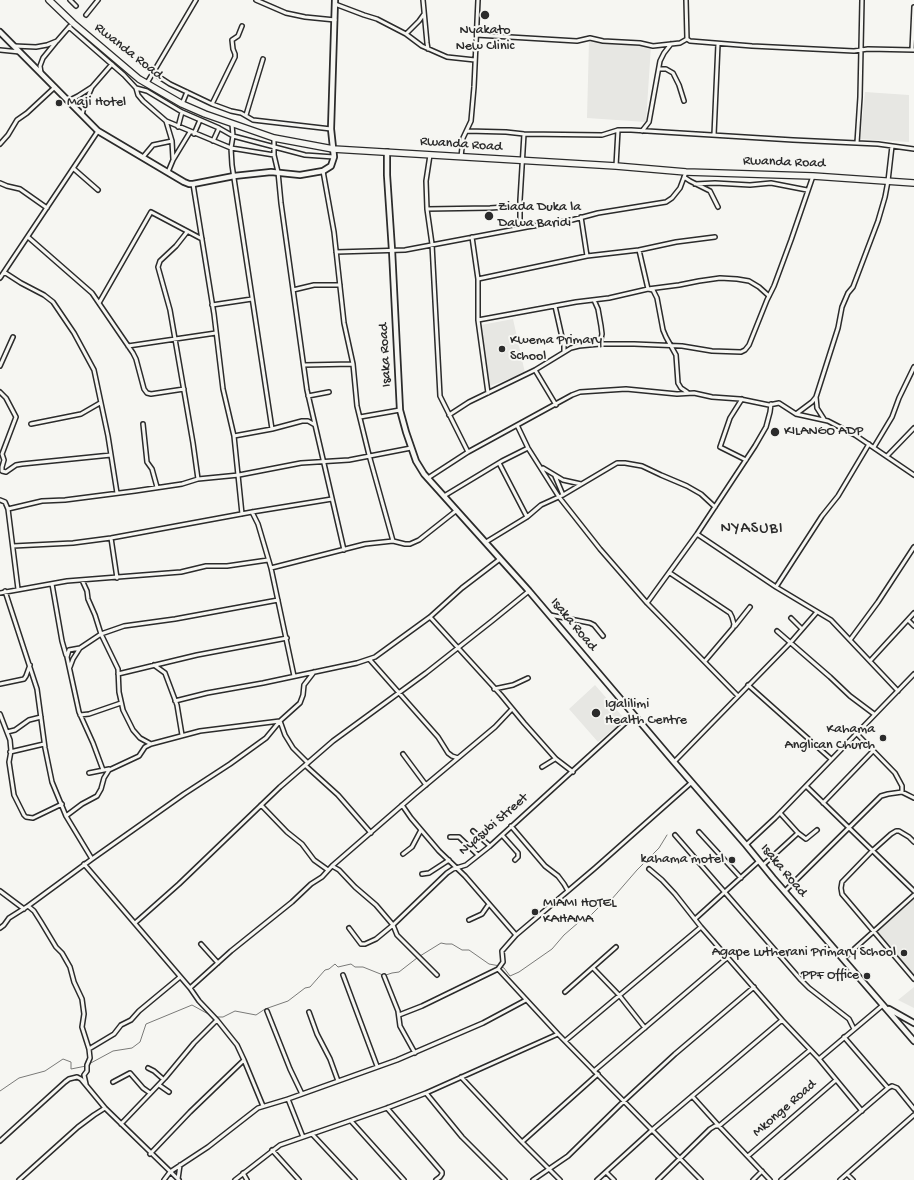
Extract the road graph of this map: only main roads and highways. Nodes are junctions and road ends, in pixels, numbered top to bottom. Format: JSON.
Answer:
{"nodes":[{"id":1,"x":49,"y":0,"type":"edge"},
{"id":2,"x":914,"y":183,"type":"edge"}],
"edges":[{"from":1,"to":2,"type":"highway","name":"Rwanda Road"}]}
